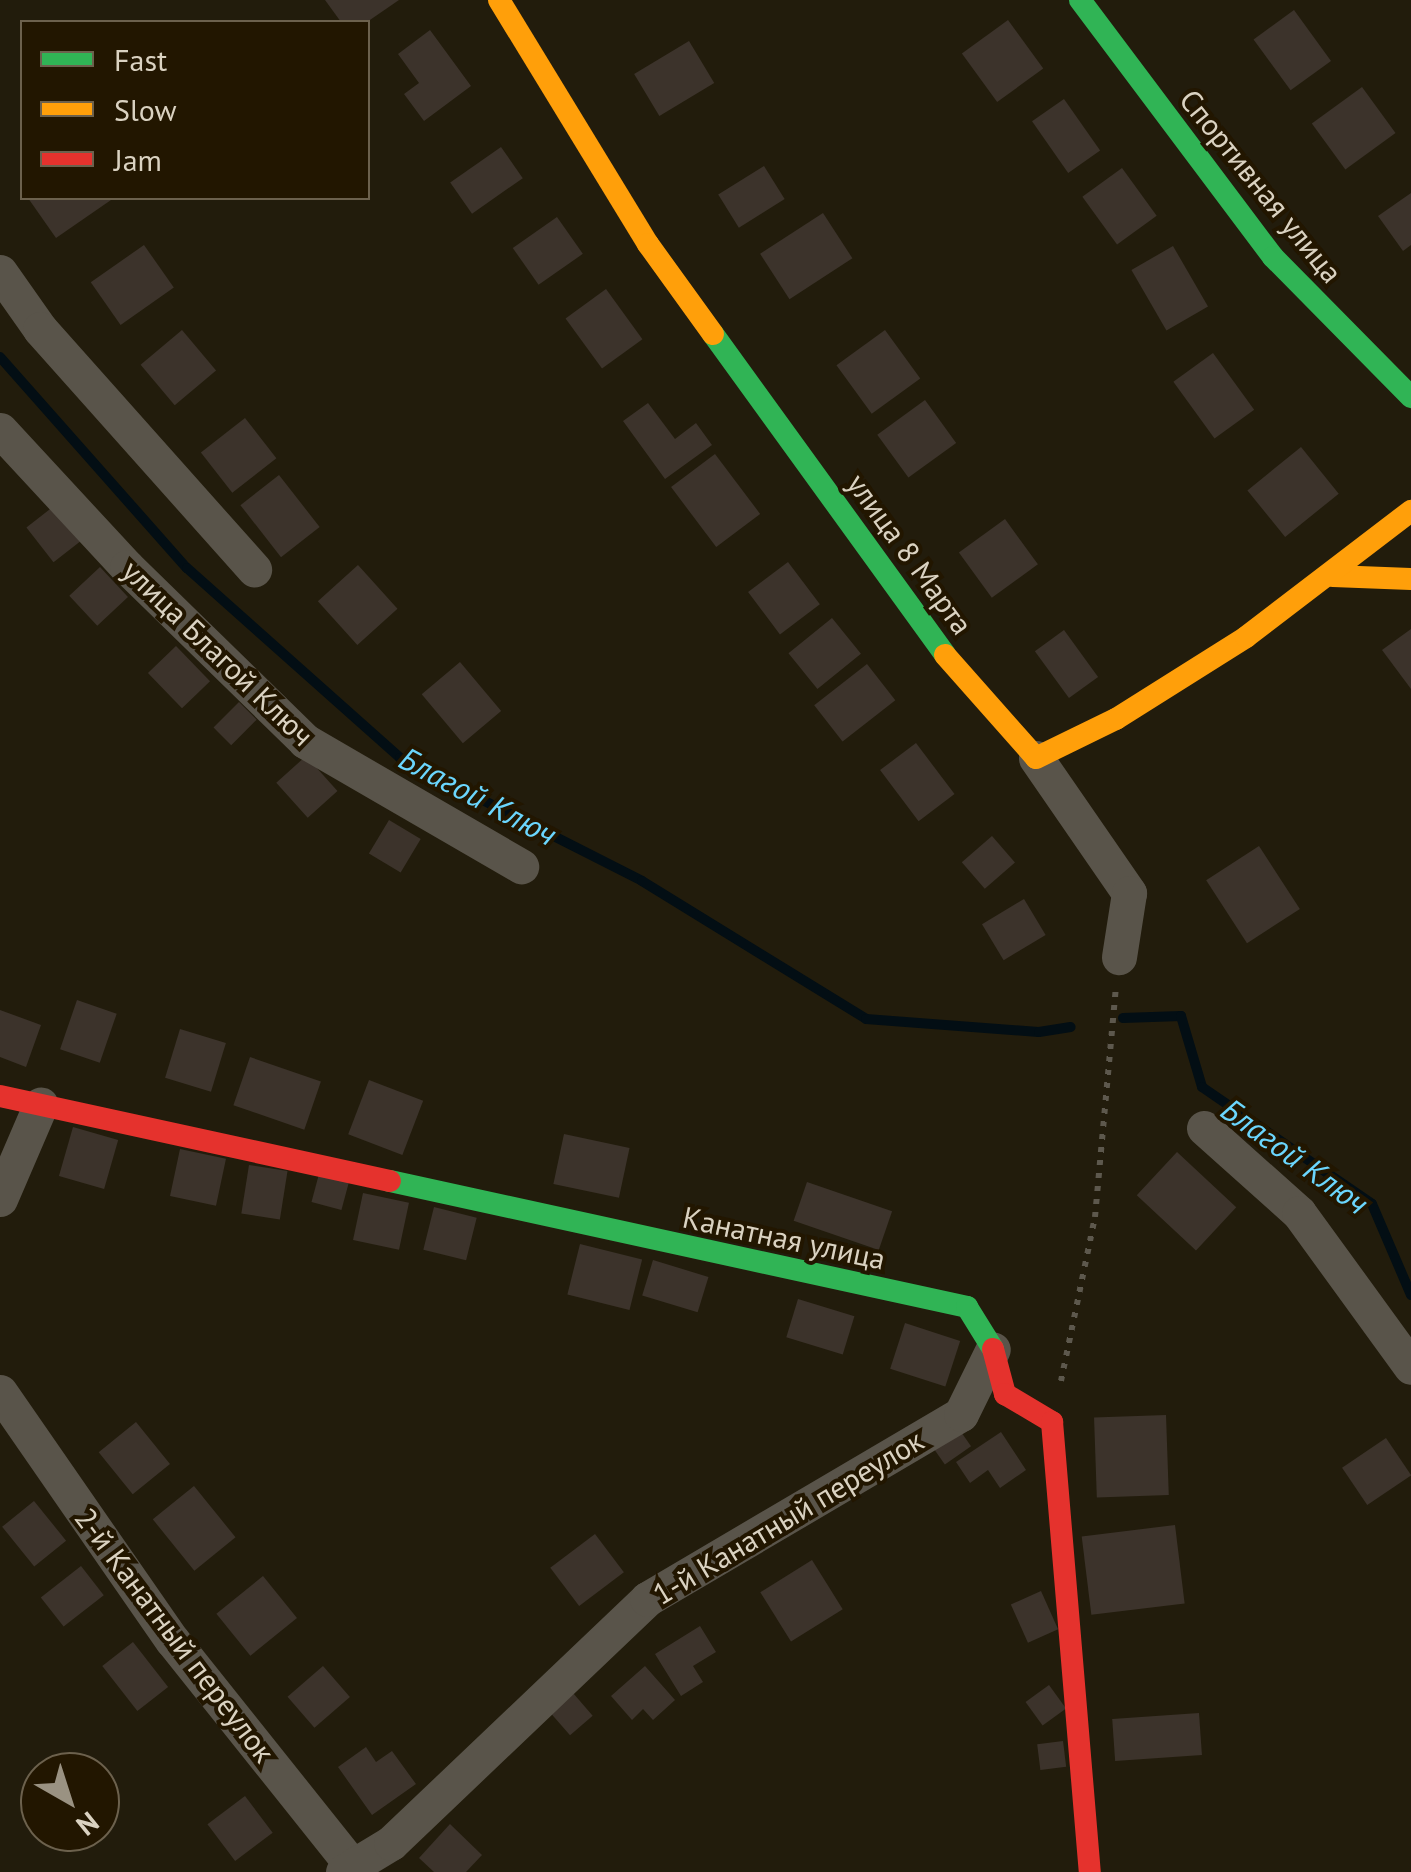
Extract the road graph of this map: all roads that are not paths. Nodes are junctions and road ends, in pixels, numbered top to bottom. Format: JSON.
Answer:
{"nodes":[{"id":1,"x":498,"y":0,"type":"edge"},
{"id":2,"x":1080,"y":0,"type":"edge"},
{"id":3,"x":0,"y":272,"type":"edge"},
{"id":4,"x":1411,"y":397,"type":"edge"},
{"id":5,"x":0,"y":430,"type":"edge"},
{"id":6,"x":1411,"y":510,"type":"edge"},
{"id":7,"x":254,"y":569,"type":"dead end"},
{"id":8,"x":1333,"y":576,"type":"junction"},
{"id":9,"x":1411,"y":579,"type":"edge"},
{"id":10,"x":1036,"y":758,"type":"junction"},
{"id":11,"x":521,"y":866,"type":"dead end"},
{"id":12,"x":1119,"y":957,"type":"road end"},
{"id":13,"x":0,"y":1096,"type":"edge"},
{"id":14,"x":41,"y":1104,"type":"junction"},
{"id":15,"x":1204,"y":1128,"type":"dead end"},
{"id":16,"x":0,"y":1199,"type":"edge"},
{"id":17,"x":993,"y":1349,"type":"junction"},
{"id":18,"x":1411,"y":1367,"type":"edge"},
{"id":19,"x":0,"y":1392,"type":"edge"},
{"id":20,"x":351,"y":1870,"type":"edge"},
{"id":21,"x":1090,"y":1872,"type":"edge"}],
"edges":[{"from":1,"to":10,"type":"street","name":"улица 8 Марта"},
{"from":2,"to":4,"type":"street","name":"Спортивная улица"},
{"from":3,"to":7,"type":"street"},
{"from":5,"to":11,"type":"street","name":"улица Благой Ключ"},
{"from":6,"to":8,"type":"street"},
{"from":8,"to":9,"type":"street"},
{"from":8,"to":10,"type":"street"},
{"from":10,"to":12,"type":"street"},
{"from":13,"to":14,"type":"street","name":"Канатная улица"},
{"from":14,"to":16,"type":"street"},
{"from":14,"to":17,"type":"street","name":"Канатная улица"},
{"from":15,"to":18,"type":"street"},
{"from":17,"to":20,"type":"street","name":"1-й Канатный переулок"},
{"from":17,"to":21,"type":"street","name":"Канатная улица"},
{"from":19,"to":20,"type":"street","name":"2-й Канатный переулок"}]}
